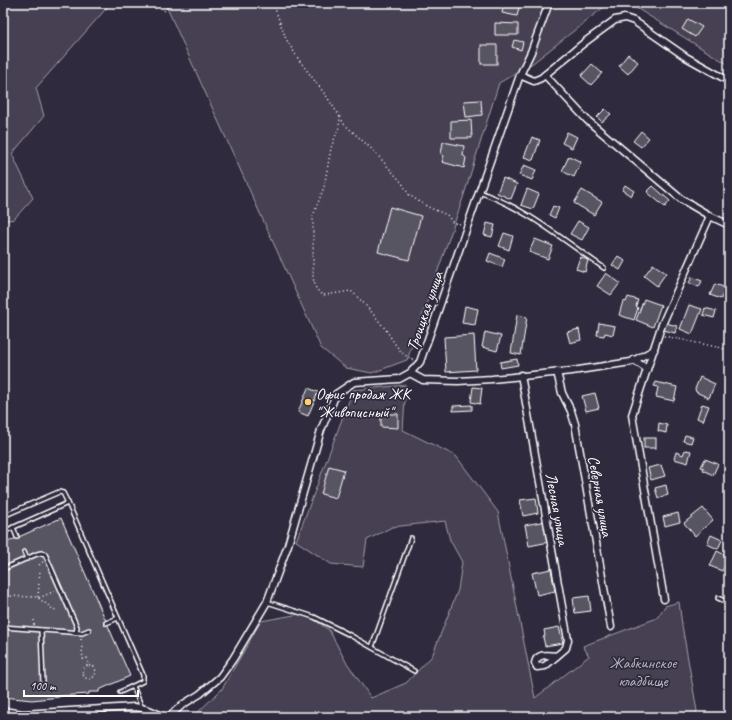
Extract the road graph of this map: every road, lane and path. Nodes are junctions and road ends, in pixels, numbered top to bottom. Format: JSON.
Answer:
{"nodes":[{"id":1,"x":173,"y":3,"type":"edge"},
{"id":2,"x":273,"y":3,"type":"edge"},
{"id":3,"x":549,"y":3,"type":"edge"},
{"id":4,"x":164,"y":10,"type":"dead end"},
{"id":5,"x":520,"y":75,"type":"junction"},
{"id":6,"x":545,"y":75,"type":"junction"},
{"id":7,"x":729,"y":81,"type":"edge"},
{"id":8,"x":340,"y":117,"type":"junction"},
{"id":9,"x":479,"y":192,"type":"junction"},
{"id":10,"x":710,"y":216,"type":"junction"},
{"id":11,"x":729,"y":225,"type":"edge"},
{"id":12,"x":467,"y":227,"type":"junction"},
{"id":13,"x":604,"y":268,"type":"dead end"},
{"id":14,"x":658,"y":335,"type":"junction"},
{"id":15,"x":654,"y":350,"type":"junction"},
{"id":16,"x":729,"y":352,"type":"edge"},
{"id":17,"x":634,"y":360,"type":"junction"},
{"id":18,"x":420,"y":362,"type":"junction"},
{"id":19,"x":647,"y":369,"type":"junction"},
{"id":20,"x":557,"y":372,"type":"junction"},
{"id":21,"x":410,"y":373,"type":"junction"},
{"id":22,"x":521,"y":375,"type":"junction"},
{"id":23,"x":68,"y":503,"type":"junction"},
{"id":24,"x":3,"y":516,"type":"edge"},
{"id":25,"x":13,"y":527,"type":"junction"},
{"id":26,"x":3,"y":532,"type":"edge"},
{"id":27,"x":17,"y":537,"type":"dead end"},
{"id":28,"x":411,"y":538,"type":"dead end"},
{"id":29,"x":24,"y":552,"type":"dead end"},
{"id":30,"x":27,"y":559,"type":"junction"},
{"id":31,"x":44,"y":561,"type":"dead end"},
{"id":32,"x":38,"y":565,"type":"dead end"},
{"id":33,"x":3,"y":569,"type":"edge"},
{"id":34,"x":40,"y":569,"type":"dead end"},
{"id":35,"x":57,"y":591,"type":"dead end"},
{"id":36,"x":3,"y":598,"type":"edge"},
{"id":37,"x":39,"y":598,"type":"junction"},
{"id":38,"x":718,"y":598,"type":"dead end"},
{"id":39,"x":664,"y":599,"type":"dead end"},
{"id":40,"x":267,"y":602,"type":"junction"},
{"id":41,"x":729,"y":603,"type":"edge"},
{"id":42,"x":9,"y":608,"type":"dead end"},
{"id":43,"x":58,"y":608,"type":"dead end"},
{"id":44,"x":118,"y":618,"type":"junction"},
{"id":45,"x":34,"y":619,"type":"dead end"},
{"id":46,"x":106,"y":623,"type":"dead end"},
{"id":47,"x":34,"y":626,"type":"dead end"},
{"id":48,"x":3,"y":627,"type":"edge"},
{"id":49,"x":611,"y":627,"type":"dead end"},
{"id":50,"x":41,"y":630,"type":"junction"},
{"id":51,"x":89,"y":630,"type":"dead end"},
{"id":52,"x":76,"y":633,"type":"junction"},
{"id":53,"x":80,"y":637,"type":"dead end"},
{"id":54,"x":372,"y":647,"type":"junction"},
{"id":55,"x":556,"y":656,"type":"dead end"},
{"id":56,"x":88,"y":665,"type":"junction"},
{"id":57,"x":414,"y":671,"type":"dead end"},
{"id":58,"x":44,"y":683,"type":"dead end"},
{"id":59,"x":133,"y":686,"type":"junction"},
{"id":60,"x":120,"y":692,"type":"dead end"},
{"id":61,"x":142,"y":708,"type":"junction"},
{"id":62,"x":3,"y":712,"type":"edge"},
{"id":63,"x":163,"y":717,"type":"edge"},
{"id":64,"x":169,"y":717,"type":"edge"}],
"edges":[{"from":1,"to":4,"type":"path"},
{"from":2,"to":8,"type":"path"},
{"from":3,"to":5,"type":"street","name":"Троицкая улица"},
{"from":5,"to":6,"type":"street"},
{"from":5,"to":9,"type":"street","name":"Троицкая улица"},
{"from":6,"to":7,"type":"street"},
{"from":6,"to":10,"type":"street"},
{"from":8,"to":12,"type":"path"},
{"from":8,"to":18,"type":"path"},
{"from":9,"to":12,"type":"street","name":"Троицкая улица"},
{"from":9,"to":13,"type":"lane"},
{"from":10,"to":11,"type":"street"},
{"from":10,"to":14,"type":"street"},
{"from":12,"to":18,"type":"street","name":"Троицкая улица"},
{"from":14,"to":15,"type":"street"},
{"from":14,"to":16,"type":"path"},
{"from":15,"to":17,"type":"street"},
{"from":15,"to":19,"type":"street"},
{"from":17,"to":19,"type":"street"},
{"from":17,"to":20,"type":"street"},
{"from":18,"to":21,"type":"street","name":"Троицкая улица"},
{"from":19,"to":39,"type":"street"},
{"from":20,"to":22,"type":"street"},
{"from":20,"to":49,"type":"street","name":"Северная улица"},
{"from":21,"to":22,"type":"street"},
{"from":21,"to":40,"type":"street","name":"Троицкая улица"},
{"from":22,"to":55,"type":"street","name":"Лесная улица"},
{"from":23,"to":24,"type":"lane"},
{"from":23,"to":25,"type":"lane"},
{"from":23,"to":44,"type":"lane"},
{"from":25,"to":26,"type":"lane"},
{"from":25,"to":27,"type":"lane"},
{"from":28,"to":54,"type":"lane"},
{"from":29,"to":30,"type":"lane"},
{"from":30,"to":33,"type":"lane"},
{"from":30,"to":52,"type":"lane"},
{"from":31,"to":32,"type":"path"},
{"from":34,"to":37,"type":"path"},
{"from":35,"to":37,"type":"path"},
{"from":36,"to":37,"type":"path"},
{"from":36,"to":42,"type":"path"},
{"from":37,"to":43,"type":"path"},
{"from":38,"to":41,"type":"lane"},
{"from":40,"to":54,"type":"lane"},
{"from":40,"to":64,"type":"street","name":"Троицкая улица"},
{"from":44,"to":46,"type":"lane"},
{"from":44,"to":59,"type":"lane"},
{"from":45,"to":47,"type":"path"},
{"from":48,"to":50,"type":"lane"},
{"from":50,"to":52,"type":"lane"},
{"from":50,"to":58,"type":"lane"},
{"from":51,"to":52,"type":"lane"},
{"from":53,"to":56,"type":"path"},
{"from":54,"to":57,"type":"lane"},
{"from":56,"to":56,"type":"path"},
{"from":59,"to":60,"type":"lane"},
{"from":59,"to":61,"type":"lane"},
{"from":61,"to":62,"type":"street"},
{"from":61,"to":63,"type":"street"}]}
